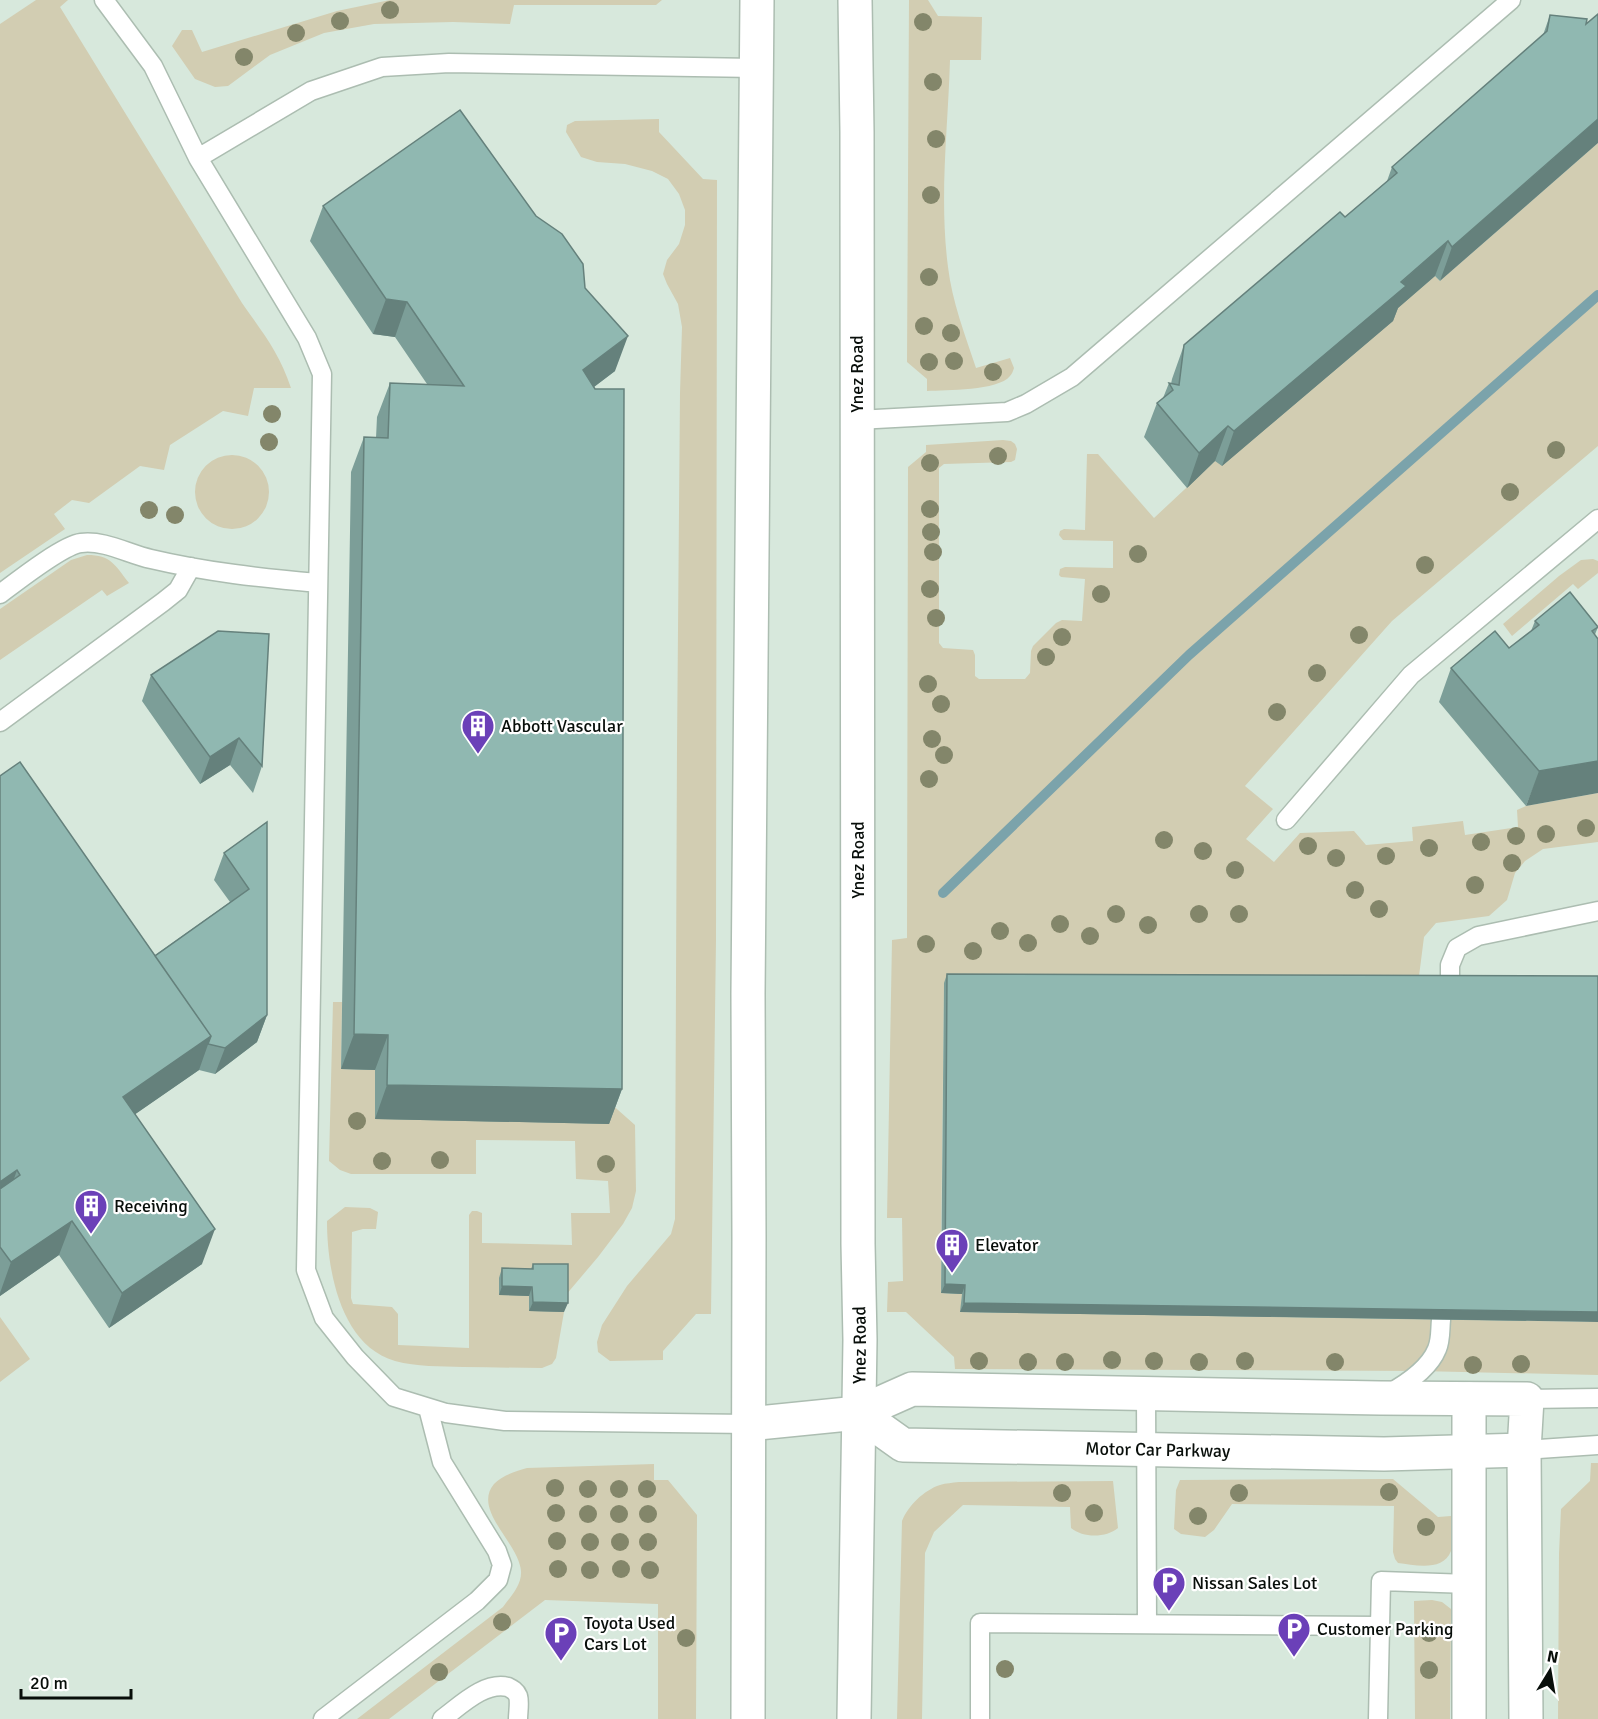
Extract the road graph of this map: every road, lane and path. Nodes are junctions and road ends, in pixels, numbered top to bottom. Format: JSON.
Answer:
{"nodes":[{"id":1,"x":104,"y":0,"type":"edge"},
{"id":2,"x":757,"y":0,"type":"edge"},
{"id":3,"x":855,"y":0,"type":"edge"},
{"id":4,"x":1511,"y":0,"type":"edge"},
{"id":5,"x":756,"y":68,"type":"junction"},
{"id":6,"x":198,"y":158,"type":"junction"},
{"id":7,"x":857,"y":420,"type":"junction"},
{"id":8,"x":1598,"y":519,"type":"edge"},
{"id":9,"x":191,"y":567,"type":"junction"},
{"id":10,"x":318,"y":583,"type":"junction"},
{"id":11,"x":0,"y":594,"type":"edge"},
{"id":12,"x":0,"y":722,"type":"edge"},
{"id":13,"x":1286,"y":820,"type":"dead end"},
{"id":14,"x":1598,"y":911,"type":"edge"},
{"id":15,"x":1450,"y":985,"type":"edge"},
{"id":16,"x":1441,"y":1320,"type":"edge"},
{"id":17,"x":1146,"y":1394,"type":"junction"},
{"id":18,"x":1380,"y":1398,"type":"junction"},
{"id":19,"x":1598,"y":1398,"type":"edge"},
{"id":20,"x":1468,"y":1399,"type":"junction"},
{"id":21,"x":1527,"y":1399,"type":"junction"},
{"id":22,"x":428,"y":1408,"type":"junction"},
{"id":23,"x":858,"y":1413,"type":"junction"},
{"id":24,"x":748,"y":1424,"type":"junction"},
{"id":25,"x":1598,"y":1445,"type":"edge"},
{"id":26,"x":1147,"y":1450,"type":"junction"},
{"id":27,"x":1524,"y":1450,"type":"junction"},
{"id":28,"x":1469,"y":1451,"type":"junction"},
{"id":29,"x":1469,"y":1584,"type":"junction"},
{"id":30,"x":1147,"y":1624,"type":"junction"},
{"id":31,"x":1380,"y":1626,"type":"junction"},
{"id":32,"x":323,"y":1719,"type":"edge"},
{"id":33,"x":442,"y":1719,"type":"edge"},
{"id":34,"x":518,"y":1719,"type":"edge"},
{"id":35,"x":748,"y":1719,"type":"edge"},
{"id":36,"x":854,"y":1719,"type":"edge"},
{"id":37,"x":980,"y":1719,"type":"edge"},
{"id":38,"x":1378,"y":1719,"type":"edge"},
{"id":39,"x":1469,"y":1719,"type":"edge"},
{"id":40,"x":1526,"y":1719,"type":"edge"}],
"edges":[{"from":1,"to":6,"type":"lane"},
{"from":2,"to":5,"type":"main road"},
{"from":3,"to":7,"type":"main road","name":"Ynez Road"},
{"from":4,"to":7,"type":"lane"},
{"from":5,"to":6,"type":"lane"},
{"from":5,"to":24,"type":"main road"},
{"from":6,"to":10,"type":"lane"},
{"from":7,"to":23,"type":"main road","name":"Ynez Road"},
{"from":8,"to":13,"type":"lane"},
{"from":9,"to":10,"type":"lane"},
{"from":9,"to":11,"type":"lane"},
{"from":9,"to":12,"type":"lane"},
{"from":10,"to":22,"type":"lane"},
{"from":14,"to":15,"type":"lane"},
{"from":16,"to":18,"type":"lane"},
{"from":17,"to":18,"type":"main road"},
{"from":17,"to":23,"type":"main road"},
{"from":17,"to":26,"type":"lane"},
{"from":18,"to":20,"type":"main road"},
{"from":19,"to":21,"type":"lane"},
{"from":20,"to":21,"type":"main road"},
{"from":20,"to":28,"type":"main road"},
{"from":21,"to":27,"type":"main road"},
{"from":22,"to":24,"type":"lane"},
{"from":22,"to":32,"type":"lane"},
{"from":23,"to":24,"type":"main road"},
{"from":23,"to":26,"type":"main road","name":"Motor Car Parkway"},
{"from":23,"to":36,"type":"main road","name":"Ynez Road"},
{"from":24,"to":35,"type":"main road"},
{"from":25,"to":27,"type":"lane"},
{"from":26,"to":28,"type":"main road","name":"Motor Car Parkway"},
{"from":26,"to":30,"type":"lane"},
{"from":27,"to":28,"type":"main road","name":"Motor Car Parkway"},
{"from":27,"to":40,"type":"main road"},
{"from":28,"to":29,"type":"main road"},
{"from":29,"to":31,"type":"lane"},
{"from":29,"to":39,"type":"main road"},
{"from":30,"to":31,"type":"lane"},
{"from":30,"to":37,"type":"lane"},
{"from":31,"to":38,"type":"lane"},
{"from":33,"to":34,"type":"lane"}]}
